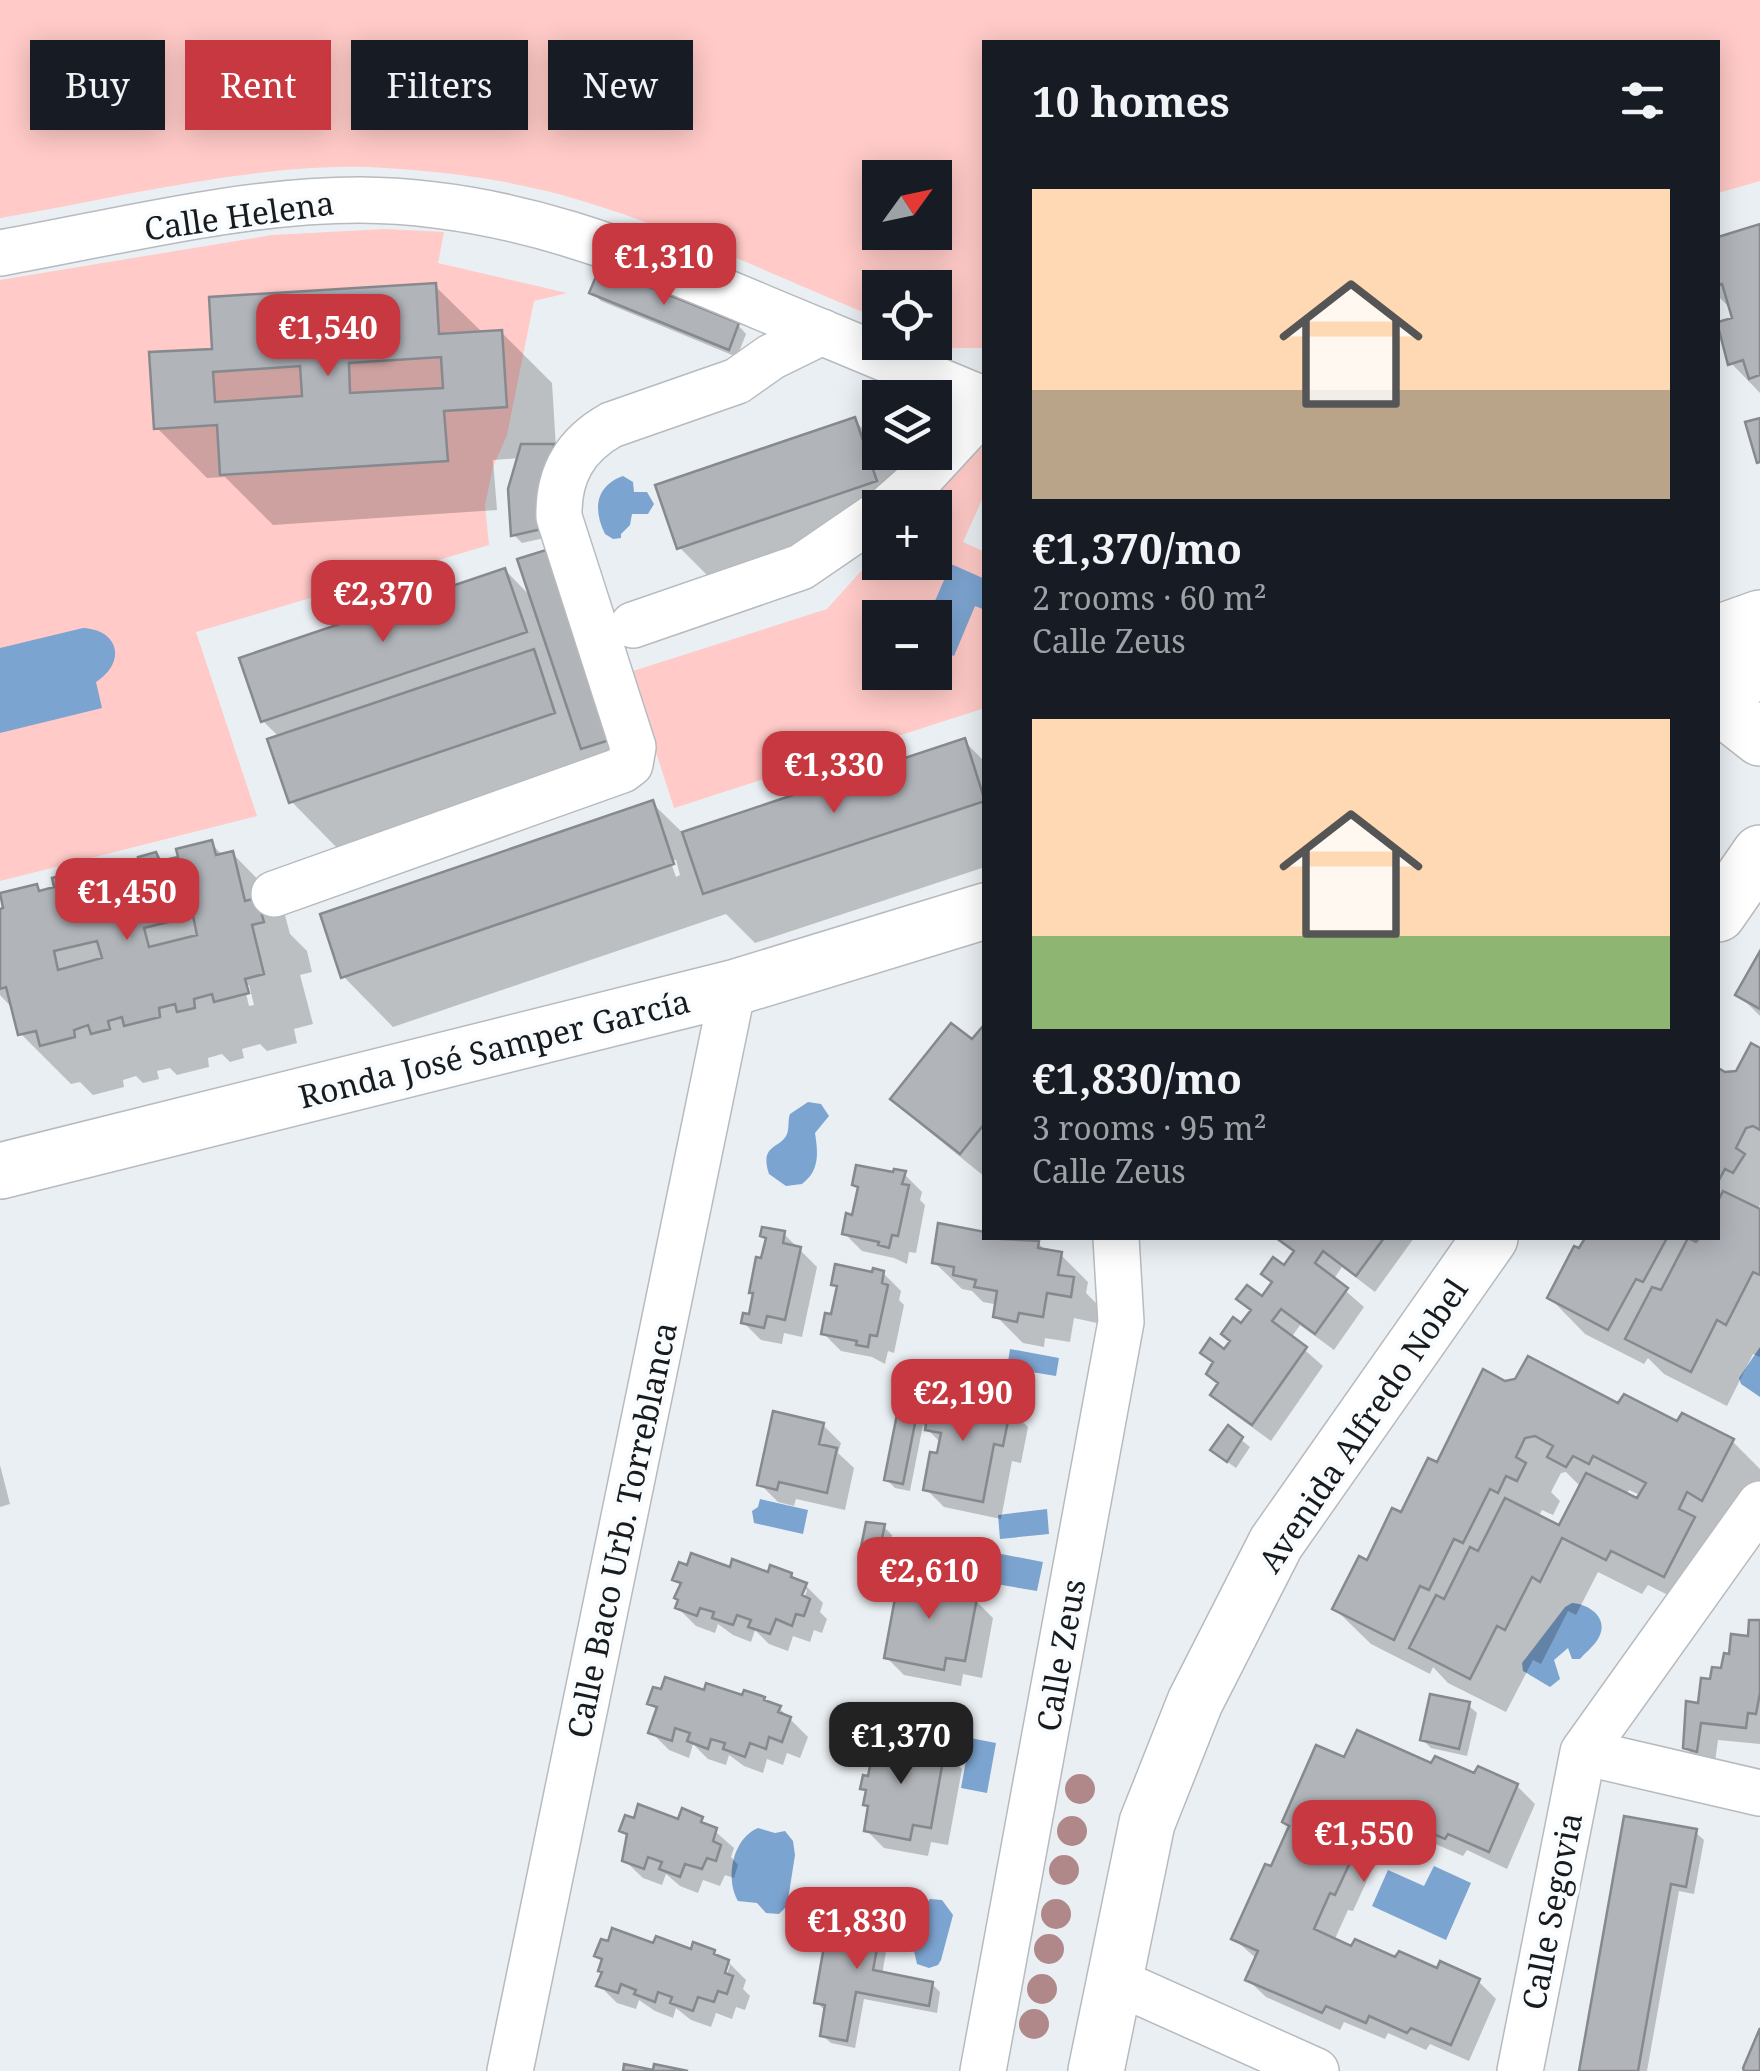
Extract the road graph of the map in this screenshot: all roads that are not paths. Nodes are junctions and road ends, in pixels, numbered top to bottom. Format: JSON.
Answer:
{"nodes":[{"id":1,"x":0,"y":253,"type":"edge"},
{"id":2,"x":822,"y":332,"type":"junction"},
{"id":3,"x":862,"y":347,"type":"edge"},
{"id":4,"x":862,"y":350,"type":"edge"},
{"id":5,"x":892,"y":360,"type":"edge"},
{"id":6,"x":737,"y":381,"type":"junction"},
{"id":7,"x":982,"y":399,"type":"edge"},
{"id":8,"x":982,"y":411,"type":"edge"},
{"id":9,"x":908,"y":490,"type":"edge"},
{"id":10,"x":862,"y":525,"type":"edge"},
{"id":11,"x":1760,"y":618,"type":"edge"},
{"id":12,"x":633,"y":625,"type":"dead end"},
{"id":13,"x":1720,"y":631,"type":"edge"},
{"id":14,"x":1720,"y":659,"type":"edge"},
{"id":15,"x":1760,"y":674,"type":"edge"},
{"id":16,"x":1760,"y":854,"type":"edge"},
{"id":17,"x":274,"y":894,"type":"dead end"},
{"id":18,"x":982,"y":911,"type":"edge"},
{"id":19,"x":1720,"y":911,"type":"edge"},
{"id":20,"x":734,"y":988,"type":"junction"},
{"id":21,"x":0,"y":1172,"type":"edge"},
{"id":22,"x":1116,"y":1240,"type":"edge"},
{"id":23,"x":1489,"y":1240,"type":"edge"},
{"id":24,"x":1760,"y":1504,"type":"edge"},
{"id":25,"x":1583,"y":1752,"type":"junction"},
{"id":26,"x":1760,"y":1793,"type":"edge"},
{"id":27,"x":1113,"y":1980,"type":"junction"},
{"id":28,"x":510,"y":2071,"type":"edge"},
{"id":29,"x":983,"y":2071,"type":"edge"},
{"id":30,"x":1096,"y":2071,"type":"edge"},
{"id":31,"x":1316,"y":2071,"type":"edge"},
{"id":32,"x":1520,"y":2071,"type":"edge"}],
"edges":[{"from":1,"to":2,"type":"street","name":"Calle Helena"},
{"from":2,"to":3,"type":"street","name":"Calle Helena"},
{"from":2,"to":6,"type":"street"},
{"from":4,"to":6,"type":"street"},
{"from":5,"to":7,"type":"street","name":"Calle Helena"},
{"from":6,"to":17,"type":"street"},
{"from":8,"to":9,"type":"street"},
{"from":10,"to":12,"type":"street"},
{"from":11,"to":13,"type":"main road"},
{"from":14,"to":15,"type":"main road"},
{"from":16,"to":19,"type":"main road"},
{"from":18,"to":20,"type":"main road","name":"Ronda José Samper García"},
{"from":20,"to":21,"type":"main road","name":"Ronda José Samper García"},
{"from":20,"to":28,"type":"street","name":"Calle Baco Urb. Torreblanca"},
{"from":22,"to":29,"type":"street","name":"Calle Zeus"},
{"from":23,"to":27,"type":"main road","name":"Avenida Alfredo Nobel"},
{"from":24,"to":25,"type":"street","name":"Calle Segovia"},
{"from":25,"to":26,"type":"street"},
{"from":25,"to":32,"type":"street","name":"Calle Segovia"},
{"from":27,"to":30,"type":"main road","name":"Avenida Alfredo Nobel"},
{"from":27,"to":31,"type":"street"}]}
